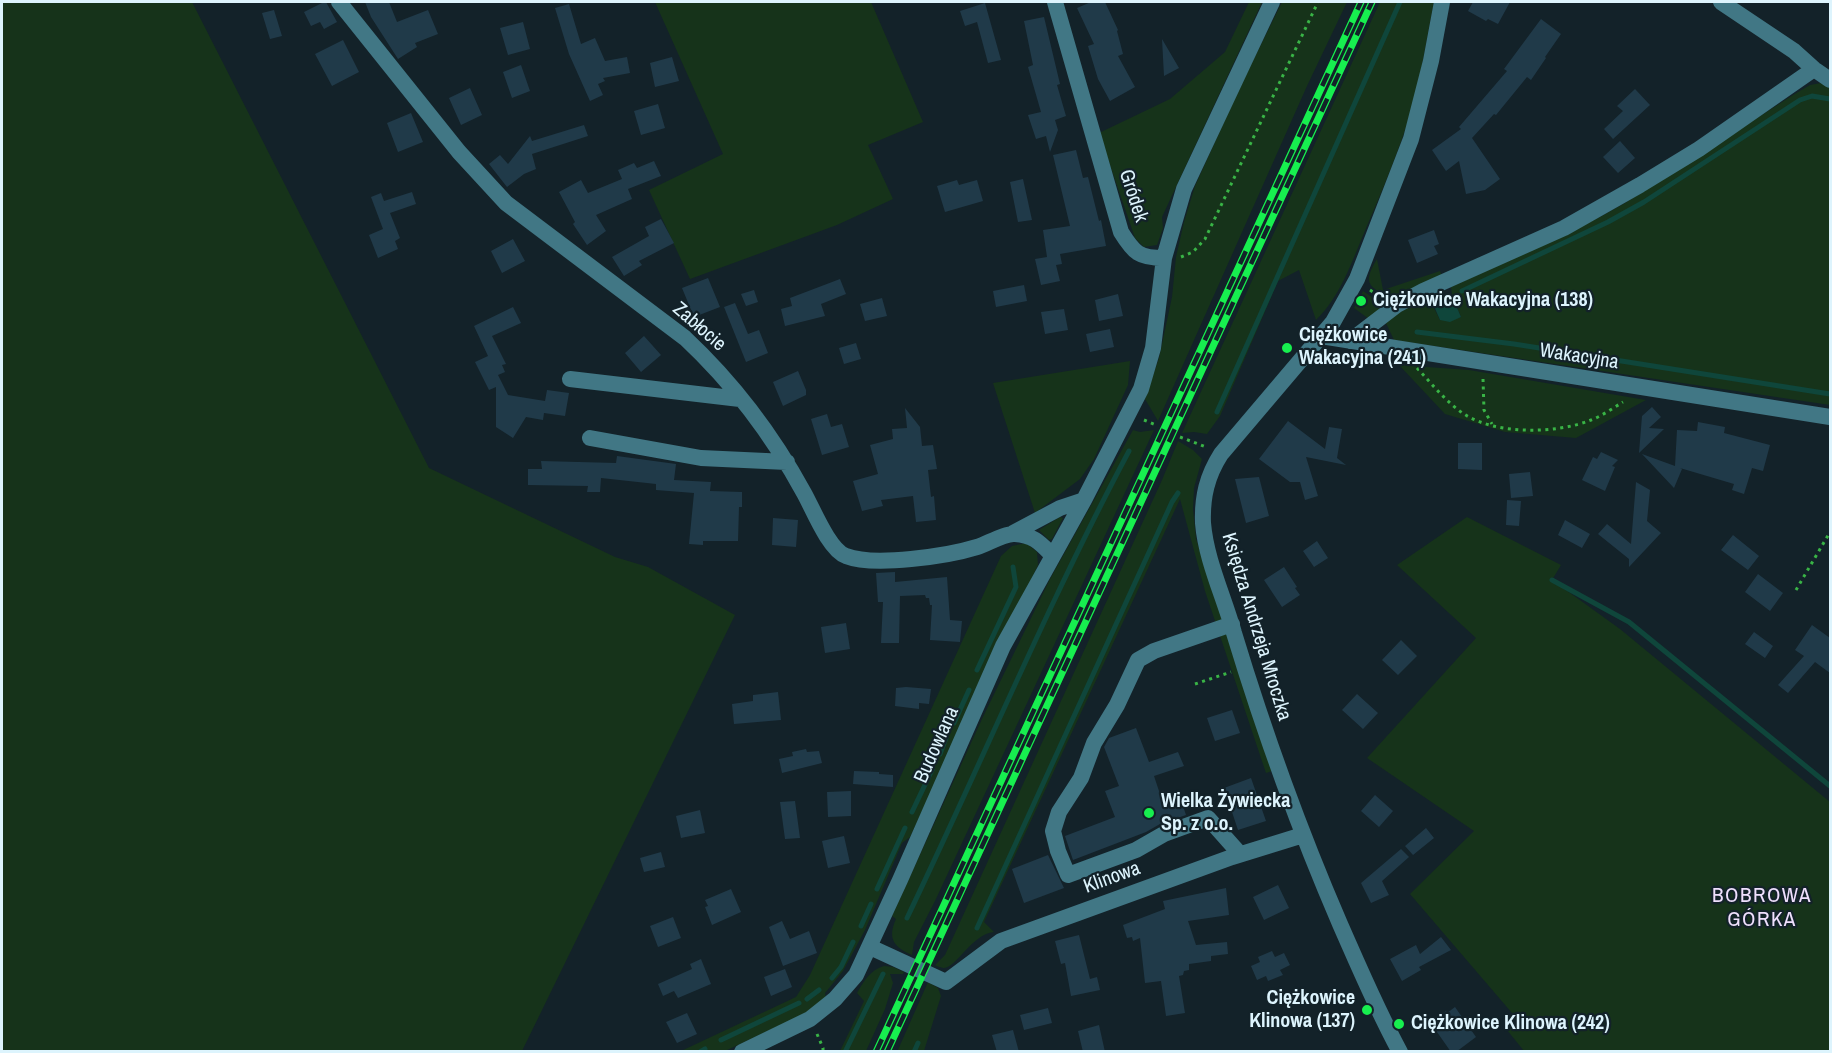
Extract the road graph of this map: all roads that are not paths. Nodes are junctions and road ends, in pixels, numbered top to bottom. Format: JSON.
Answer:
{"nodes":[{"id":1,"x":339,"y":2,"type":"edge"},
{"id":2,"x":1055,"y":2,"type":"edge"},
{"id":3,"x":1272,"y":2,"type":"edge"},
{"id":4,"x":1442,"y":2,"type":"edge"},
{"id":5,"x":1721,"y":2,"type":"edge"},
{"id":6,"x":1814,"y":69,"type":"junction"},
{"id":7,"x":1830,"y":80,"type":"edge"},
{"id":8,"x":1164,"y":258,"type":"junction"},
{"id":9,"x":1321,"y":336,"type":"junction"},
{"id":10,"x":1350,"y":341,"type":"junction"},
{"id":11,"x":570,"y":379,"type":"dead end"},
{"id":12,"x":740,"y":399,"type":"junction"},
{"id":13,"x":1830,"y":417,"type":"edge"},
{"id":14,"x":590,"y":438,"type":"dead end"},
{"id":15,"x":788,"y":462,"type":"junction"},
{"id":16,"x":1084,"y":500,"type":"junction"},
{"id":17,"x":1013,"y":534,"type":"junction"},
{"id":18,"x":1053,"y":556,"type":"junction"},
{"id":19,"x":1232,"y":624,"type":"junction"},
{"id":20,"x":1303,"y":835,"type":"junction"},
{"id":21,"x":1240,"y":854,"type":"junction"},
{"id":22,"x":870,"y":947,"type":"junction"},
{"id":23,"x":742,"y":1052,"type":"edge"},
{"id":24,"x":1400,"y":1052,"type":"edge"}],
"edges":[{"from":1,"to":12,"type":"street","name":"Zabłocie"},
{"from":2,"to":8,"type":"street","name":"Gródek"},
{"from":3,"to":8,"type":"street"},
{"from":4,"to":9,"type":"street","name":"Księdza Andrzeja Mroczka"},
{"from":5,"to":6,"type":"street"},
{"from":6,"to":7,"type":"street"},
{"from":6,"to":10,"type":"street"},
{"from":8,"to":16,"type":"street","name":"Budowlana"},
{"from":9,"to":10,"type":"street","name":"Wakacyjna"},
{"from":9,"to":19,"type":"street","name":"Księdza Andrzeja Mroczka"},
{"from":10,"to":13,"type":"street","name":"Wakacyjna"},
{"from":11,"to":12,"type":"street"},
{"from":12,"to":15,"type":"street","name":"Zabłocie"},
{"from":14,"to":15,"type":"street"},
{"from":15,"to":17,"type":"street","name":"Zabłocie"},
{"from":16,"to":17,"type":"street","name":"Zabłocie"},
{"from":16,"to":18,"type":"street","name":"Budowlana"},
{"from":17,"to":18,"type":"street"},
{"from":18,"to":22,"type":"street","name":"Budowlana"},
{"from":19,"to":20,"type":"street","name":"Księdza Andrzeja Mroczka"},
{"from":19,"to":21,"type":"street"},
{"from":20,"to":21,"type":"street","name":"Klinowa"},
{"from":20,"to":24,"type":"street","name":"Księdza Andrzeja Mroczka"},
{"from":21,"to":22,"type":"street","name":"Klinowa"},
{"from":22,"to":23,"type":"street","name":"Budowlana"}]}
